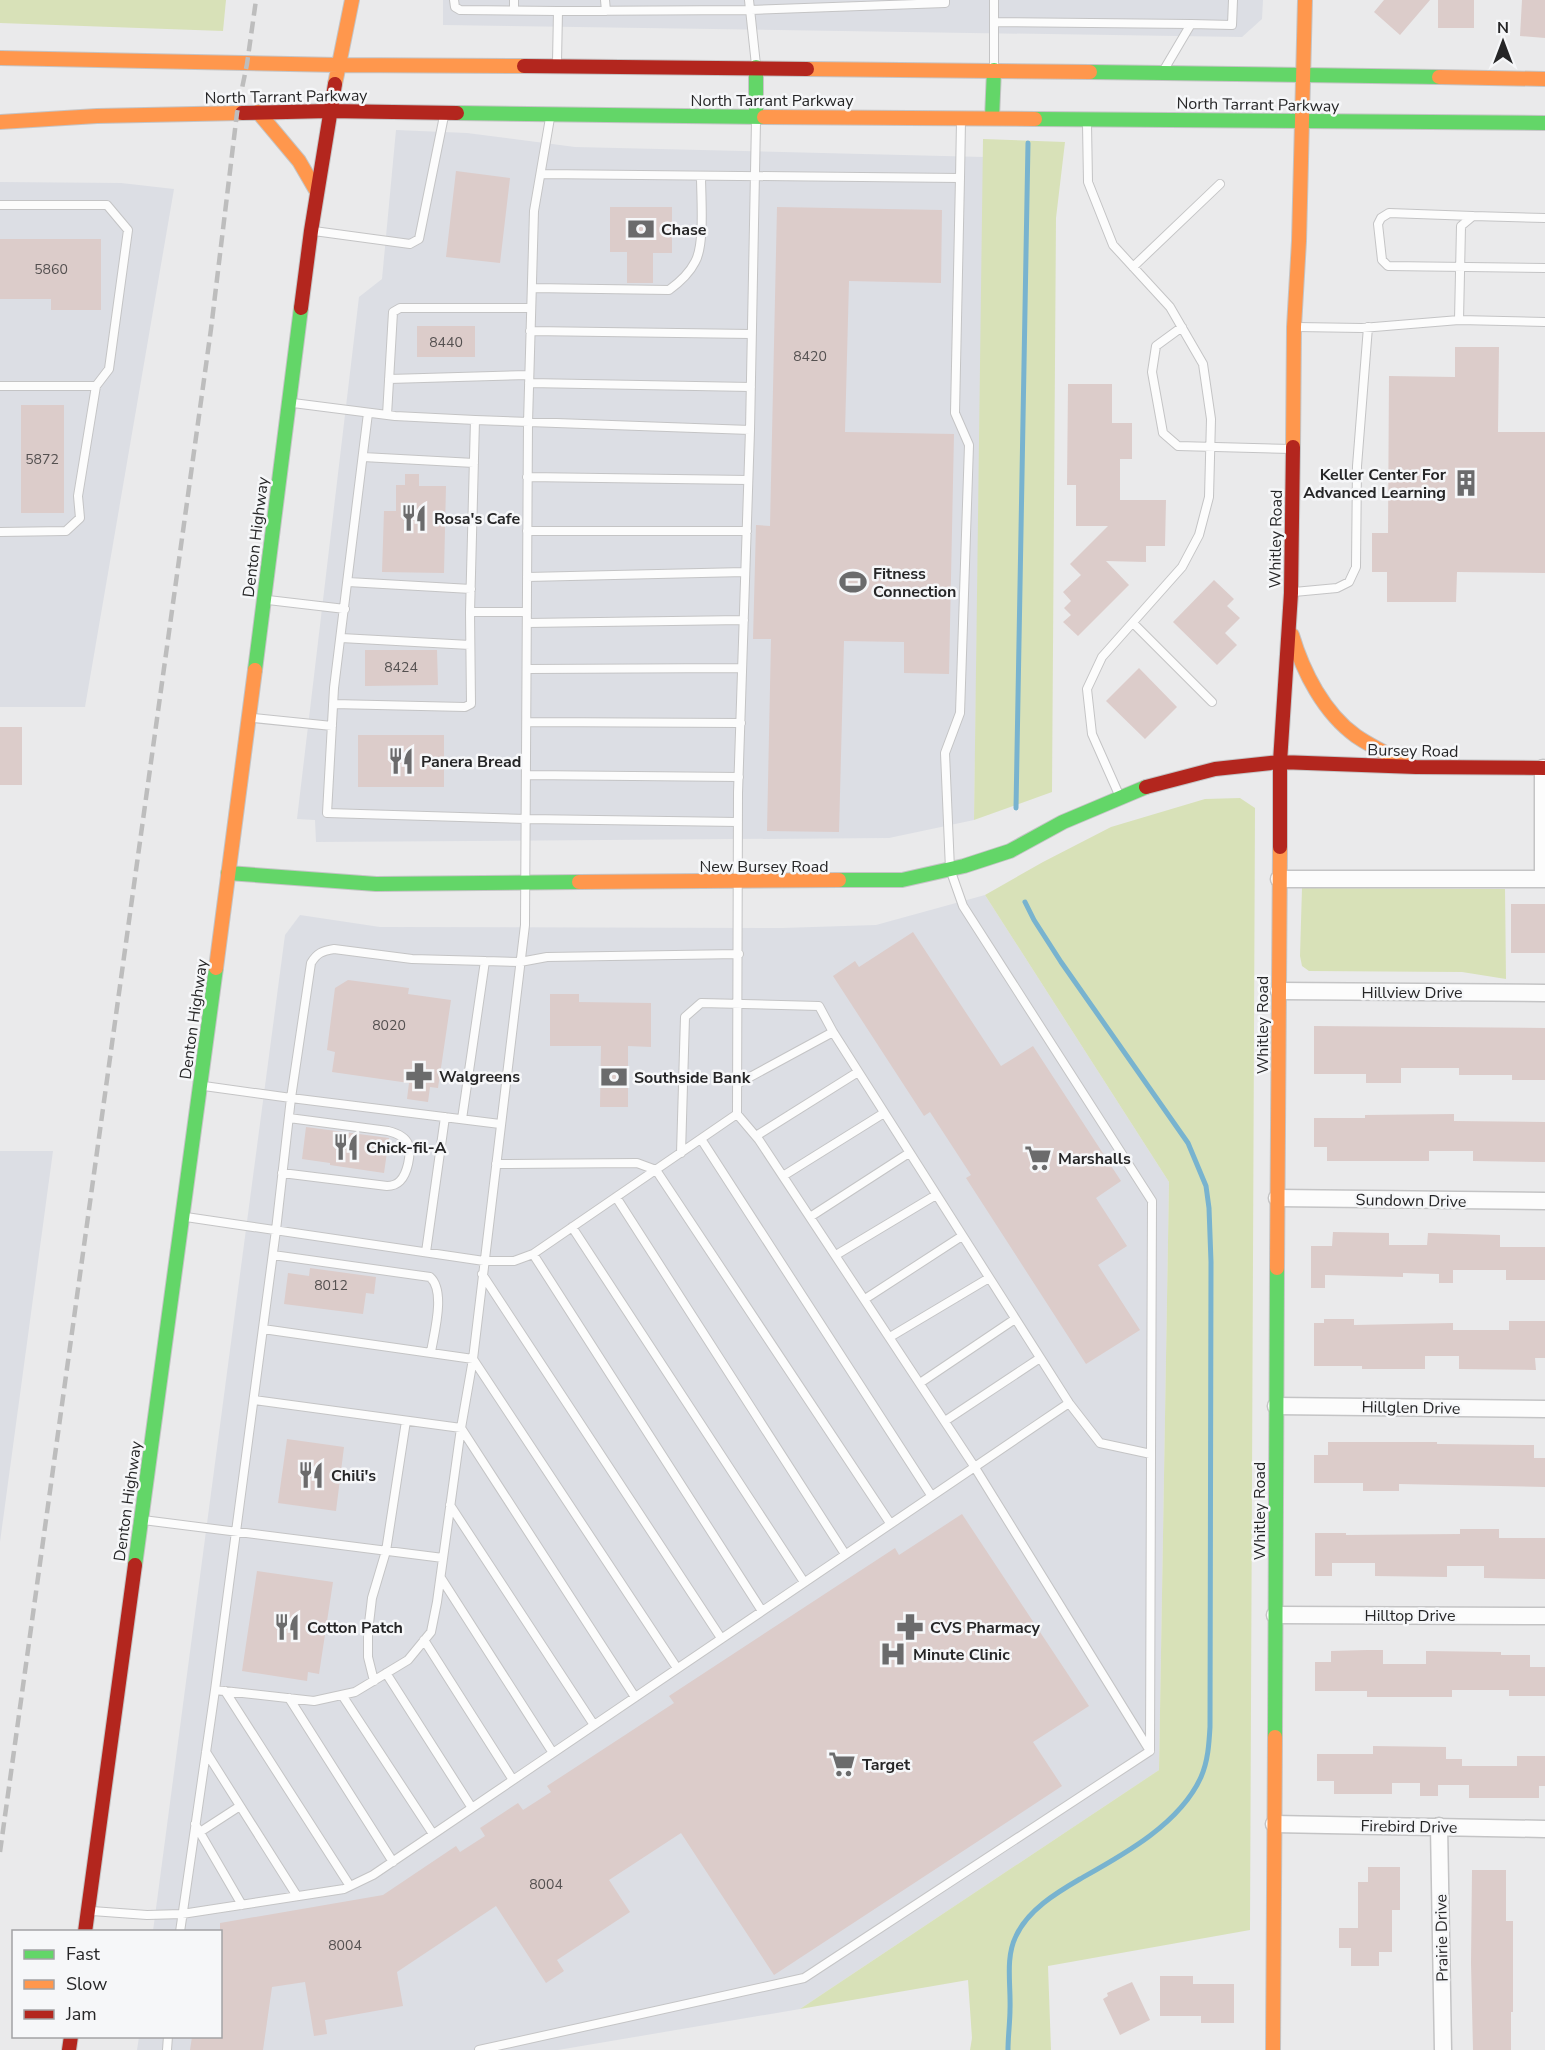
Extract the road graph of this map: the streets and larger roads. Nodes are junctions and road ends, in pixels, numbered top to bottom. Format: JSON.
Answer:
{"nodes":[{"id":1,"x":352,"y":0,"type":"edge"},
{"id":2,"x":1305,"y":0,"type":"edge"},
{"id":3,"x":0,"y":58,"type":"edge"},
{"id":4,"x":338,"y":65,"type":"junction"},
{"id":5,"x":756,"y":67,"type":"junction"},
{"id":6,"x":994,"y":69,"type":"junction"},
{"id":7,"x":1303,"y":76,"type":"junction"},
{"id":8,"x":1545,"y":79,"type":"edge"},
{"id":9,"x":329,"y":111,"type":"junction"},
{"id":10,"x":258,"y":112,"type":"junction"},
{"id":11,"x":756,"y":117,"type":"junction"},
{"id":12,"x":992,"y":118,"type":"junction"},
{"id":13,"x":1301,"y":121,"type":"junction"},
{"id":14,"x":0,"y":122,"type":"edge"},
{"id":15,"x":1545,"y":123,"type":"edge"},
{"id":16,"x":317,"y":192,"type":"junction"},
{"id":17,"x":1289,"y":625,"type":"junction"},
{"id":18,"x":1280,"y":762,"type":"junction"},
{"id":19,"x":1416,"y":767,"type":"junction"},
{"id":20,"x":1544,"y":768,"type":"edge"},
{"id":21,"x":228,"y":873,"type":"junction"},
{"id":22,"x":1279,"y":879,"type":"junction"},
{"id":23,"x":1544,"y":879,"type":"edge"},
{"id":24,"x":1279,"y":991,"type":"junction"},
{"id":25,"x":1545,"y":993,"type":"edge"},
{"id":26,"x":1277,"y":1198,"type":"junction"},
{"id":27,"x":1545,"y":1201,"type":"edge"},
{"id":28,"x":1276,"y":1406,"type":"junction"},
{"id":29,"x":1545,"y":1409,"type":"edge"},
{"id":30,"x":1275,"y":1615,"type":"junction"},
{"id":31,"x":1545,"y":1616,"type":"edge"},
{"id":32,"x":1274,"y":1824,"type":"junction"},
{"id":33,"x":1439,"y":1826,"type":"junction"},
{"id":34,"x":1545,"y":1828,"type":"edge"},
{"id":35,"x":85,"y":1930,"type":"edge"},
{"id":36,"x":1273,"y":2050,"type":"edge"},
{"id":37,"x":1443,"y":2050,"type":"edge"}],
"edges":[{"from":1,"to":4,"type":"main road","name":"Denton Highway"},
{"from":2,"to":7,"type":"main road","name":"Whitley Road"},
{"from":3,"to":4,"type":"main road","name":"North Tarrant Parkway"},
{"from":4,"to":5,"type":"main road","name":"North Tarrant Parkway"},
{"from":4,"to":9,"type":"main road","name":"Denton Highway"},
{"from":5,"to":6,"type":"main road","name":"North Tarrant Parkway"},
{"from":5,"to":11,"type":"main road"},
{"from":6,"to":7,"type":"main road","name":"North Tarrant Parkway"},
{"from":6,"to":12,"type":"main road"},
{"from":7,"to":8,"type":"main road","name":"North Tarrant Parkway"},
{"from":7,"to":13,"type":"main road","name":"Whitley Road"},
{"from":9,"to":10,"type":"main road","name":"North Tarrant Parkway"},
{"from":9,"to":11,"type":"main road","name":"North Tarrant Parkway"},
{"from":9,"to":16,"type":"main road","name":"Denton Highway"},
{"from":10,"to":14,"type":"main road","name":"North Tarrant Parkway"},
{"from":10,"to":16,"type":"main road"},
{"from":11,"to":12,"type":"main road","name":"North Tarrant Parkway"},
{"from":12,"to":13,"type":"main road","name":"North Tarrant Parkway"},
{"from":13,"to":15,"type":"main road","name":"North Tarrant Parkway"},
{"from":13,"to":17,"type":"main road","name":"Whitley Road"},
{"from":16,"to":21,"type":"main road","name":"Denton Highway"},
{"from":17,"to":18,"type":"main road","name":"Whitley Road"},
{"from":17,"to":19,"type":"main road"},
{"from":18,"to":19,"type":"main road","name":"Bursey Road"},
{"from":18,"to":21,"type":"main road","name":"New Bursey Road"},
{"from":18,"to":22,"type":"main road","name":"Whitley Road"},
{"from":19,"to":20,"type":"main road","name":"Bursey Road"},
{"from":20,"to":23,"type":"street"},
{"from":21,"to":35,"type":"main road","name":"Denton Highway"},
{"from":22,"to":23,"type":"street"},
{"from":22,"to":24,"type":"main road","name":"Whitley Road"},
{"from":24,"to":25,"type":"street","name":"Hillview Drive"},
{"from":24,"to":26,"type":"main road","name":"Whitley Road"},
{"from":26,"to":27,"type":"street","name":"Sundown Drive"},
{"from":26,"to":28,"type":"main road","name":"Whitley Road"},
{"from":28,"to":29,"type":"street","name":"Hillglen Drive"},
{"from":28,"to":30,"type":"main road","name":"Whitley Road"},
{"from":30,"to":31,"type":"street","name":"Hilltop Drive"},
{"from":30,"to":32,"type":"main road","name":"Whitley Road"},
{"from":32,"to":33,"type":"street","name":"Firebird Drive"},
{"from":32,"to":36,"type":"main road","name":"Whitley Road"},
{"from":33,"to":34,"type":"street","name":"Firebird Drive"},
{"from":33,"to":37,"type":"street","name":"Prairie Drive"}]}
